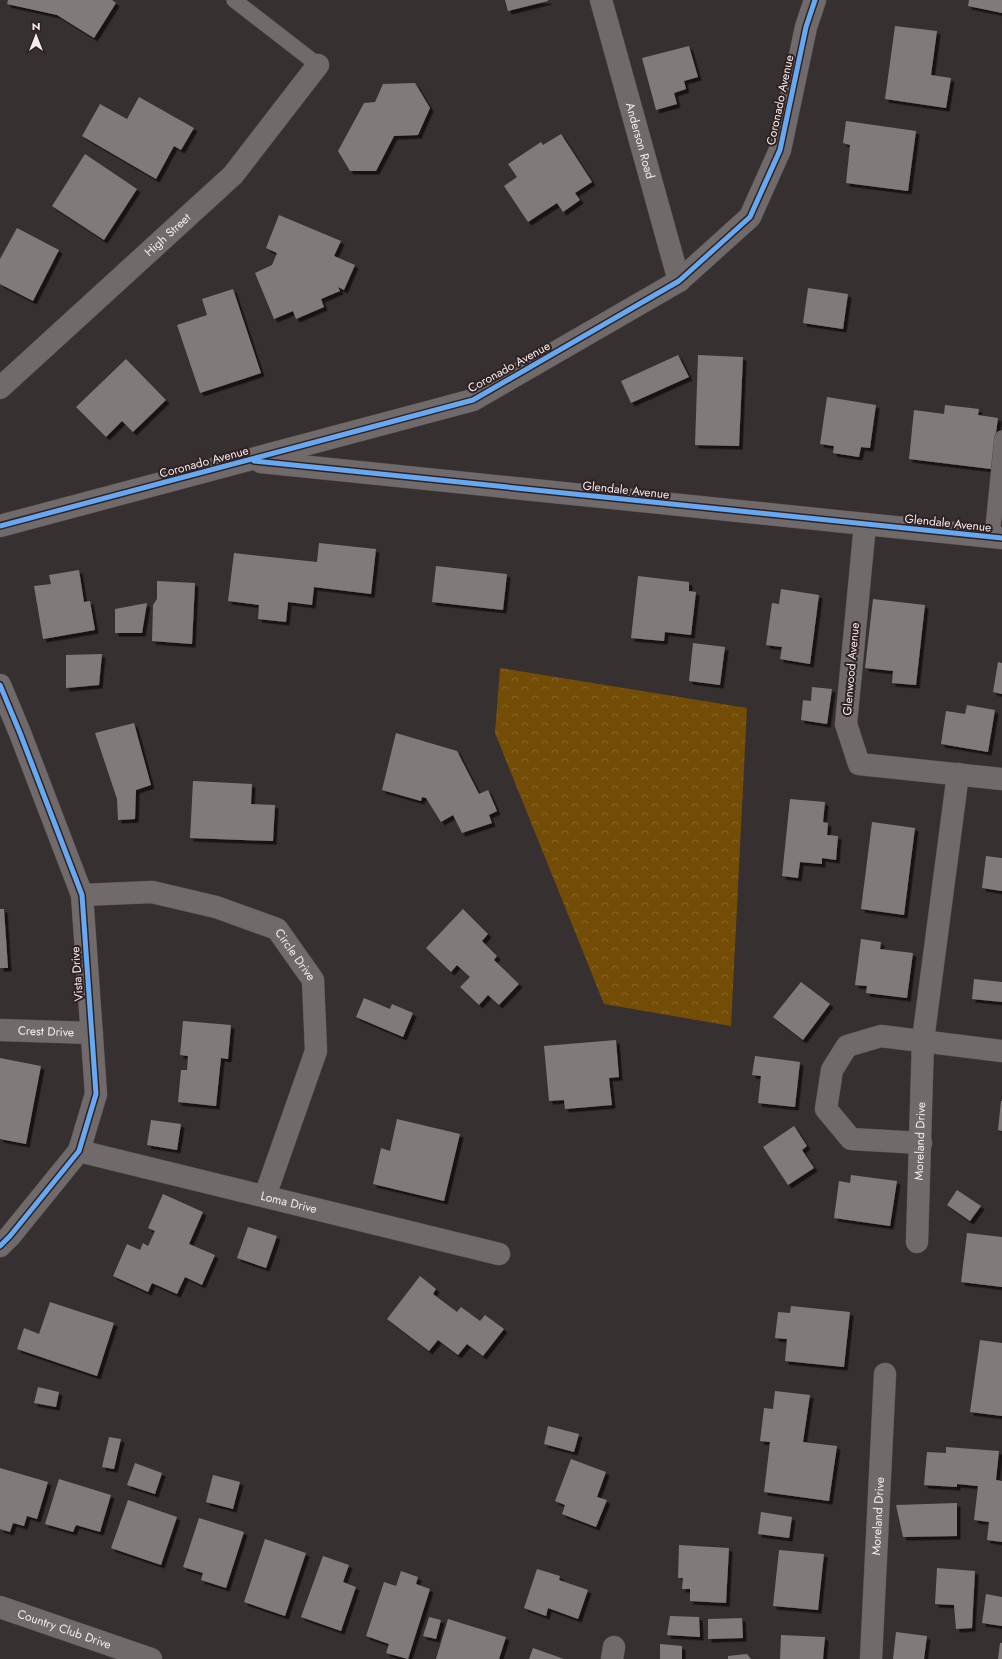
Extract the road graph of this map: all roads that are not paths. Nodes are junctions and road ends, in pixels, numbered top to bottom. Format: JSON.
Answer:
{"nodes":[{"id":1,"x":234,"y":0,"type":"edge"},
{"id":2,"x":600,"y":0,"type":"edge"},
{"id":3,"x":815,"y":0,"type":"edge"},
{"id":4,"x":318,"y":65,"type":"joint"},
{"id":5,"x":679,"y":281,"type":"junction"},
{"id":6,"x":0,"y":388,"type":"edge"},
{"id":7,"x":1002,"y":438,"type":"edge"},
{"id":8,"x":248,"y":461,"type":"junction"},
{"id":9,"x":865,"y":524,"type":"junction"},
{"id":10,"x":0,"y":526,"type":"edge"},
{"id":11,"x":997,"y":538,"type":"edge"},
{"id":12,"x":0,"y":685,"type":"edge"},
{"id":13,"x":958,"y":774,"type":"junction"},
{"id":14,"x":1002,"y":779,"type":"edge"},
{"id":15,"x":82,"y":895,"type":"junction"},
{"id":16,"x":0,"y":1030,"type":"edge"},
{"id":17,"x":92,"y":1033,"type":"junction"},
{"id":18,"x":923,"y":1040,"type":"junction"},
{"id":19,"x":1002,"y":1051,"type":"edge"},
{"id":20,"x":921,"y":1143,"type":"junction"},
{"id":21,"x":79,"y":1151,"type":"junction"},
{"id":22,"x":265,"y":1196,"type":"junction"},
{"id":23,"x":917,"y":1242,"type":"dead end"},
{"id":24,"x":0,"y":1246,"type":"edge"},
{"id":25,"x":500,"y":1254,"type":"dead end"},
{"id":26,"x":885,"y":1374,"type":"dead end"},
{"id":27,"x":0,"y":1607,"type":"edge"},
{"id":28,"x":151,"y":1659,"type":"edge"},
{"id":29,"x":871,"y":1659,"type":"edge"}],
"edges":[{"from":1,"to":4,"type":"lane"},
{"from":2,"to":5,"type":"street","name":"Anderson Road"},
{"from":3,"to":5,"type":"street","name":"Coronado Avenue"},
{"from":4,"to":6,"type":"street","name":"High Street"},
{"from":5,"to":8,"type":"street","name":"Coronado Avenue"},
{"from":7,"to":11,"type":"lane"},
{"from":8,"to":9,"type":"street","name":"Glendale Avenue"},
{"from":8,"to":10,"type":"street","name":"Coronado Avenue"},
{"from":9,"to":11,"type":"street","name":"Glendale Avenue"},
{"from":9,"to":13,"type":"street","name":"Glenwood Avenue"},
{"from":12,"to":15,"type":"street","name":"Vista Drive"},
{"from":13,"to":14,"type":"street","name":"Glenwood Avenue"},
{"from":13,"to":18,"type":"street","name":"Moreland Drive"},
{"from":15,"to":17,"type":"street","name":"Vista Drive"},
{"from":15,"to":22,"type":"street","name":"Circle Drive"},
{"from":16,"to":17,"type":"street","name":"Crest Drive"},
{"from":17,"to":21,"type":"street","name":"Vista Drive"},
{"from":18,"to":19,"type":"street"},
{"from":18,"to":20,"type":"street","name":"Moreland Drive"},
{"from":18,"to":20,"type":"street"},
{"from":20,"to":23,"type":"street","name":"Moreland Drive"},
{"from":21,"to":22,"type":"street","name":"Loma Drive"},
{"from":21,"to":24,"type":"street","name":"Vista Drive"},
{"from":22,"to":25,"type":"street","name":"Loma Drive"},
{"from":26,"to":29,"type":"street","name":"Moreland Drive"},
{"from":27,"to":28,"type":"street","name":"Country Club Drive"}]}
